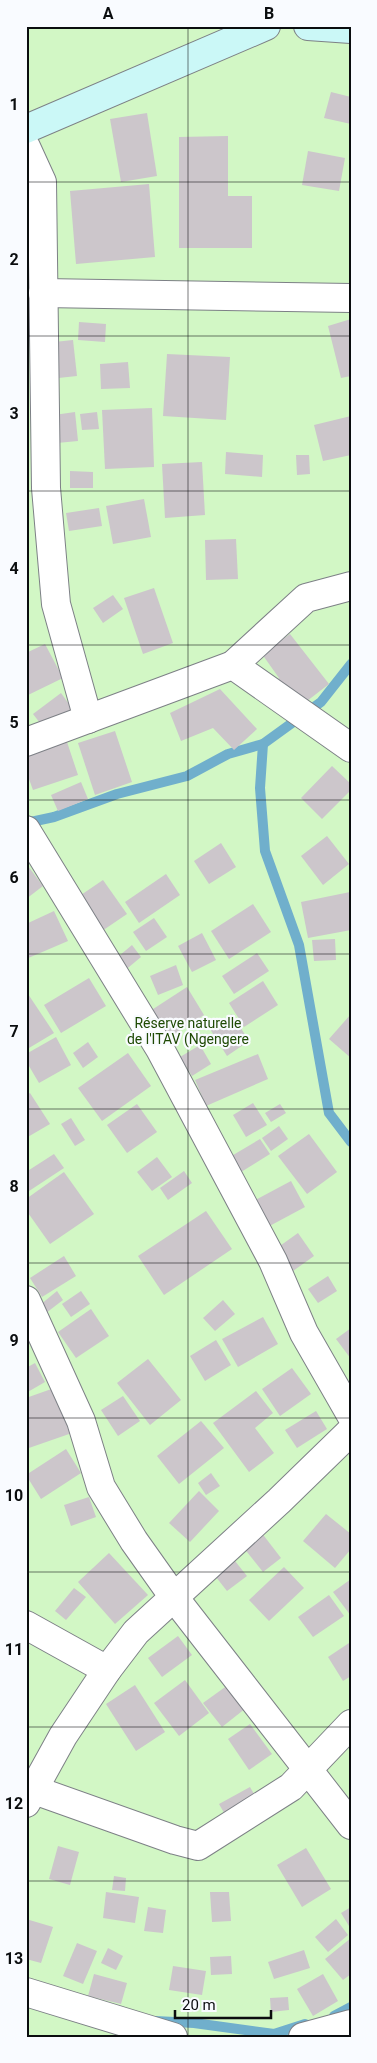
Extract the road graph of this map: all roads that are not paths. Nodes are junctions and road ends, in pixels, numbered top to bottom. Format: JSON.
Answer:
{"nodes":[{"id":1,"x":266,"y":26,"type":"edge"},
{"id":2,"x":308,"y":26,"type":"edge"},
{"id":3,"x":351,"y":30,"type":"edge"},
{"id":4,"x":26,"y":129,"type":"edge"},
{"id":5,"x":26,"y":147,"type":"edge"},
{"id":6,"x":43,"y":293,"type":"junction"},
{"id":7,"x":351,"y":298,"type":"edge"},
{"id":8,"x":351,"y":586,"type":"edge"},
{"id":9,"x":233,"y":665,"type":"junction"},
{"id":10,"x":88,"y":719,"type":"junction"},
{"id":11,"x":26,"y":742,"type":"edge"},
{"id":12,"x":351,"y":748,"type":"edge"},
{"id":13,"x":27,"y":831,"type":"edge"},
{"id":14,"x":28,"y":1310,"type":"edge"},
{"id":15,"x":351,"y":1415,"type":"edge"},
{"id":16,"x":351,"y":1431,"type":"edge"},
{"id":17,"x":173,"y":1596,"type":"junction"},
{"id":18,"x":26,"y":1625,"type":"edge"},
{"id":19,"x":107,"y":1670,"type":"junction"},
{"id":20,"x":351,"y":1724,"type":"edge"},
{"id":21,"x":308,"y":1770,"type":"junction"},
{"id":22,"x":28,"y":1793,"type":"edge"},
{"id":23,"x":351,"y":1825,"type":"edge"},
{"id":24,"x":26,"y":1992,"type":"edge"},
{"id":25,"x":351,"y":2024,"type":"edge"},
{"id":26,"x":173,"y":2037,"type":"edge"},
{"id":27,"x":303,"y":2037,"type":"edge"}],
"edges":[{"from":1,"to":4,"type":"street"},
{"from":2,"to":3,"type":"street"},
{"from":5,"to":6,"type":"street"},
{"from":6,"to":7,"type":"street"},
{"from":6,"to":10,"type":"street"},
{"from":8,"to":9,"type":"street"},
{"from":9,"to":10,"type":"street"},
{"from":9,"to":12,"type":"street"},
{"from":10,"to":11,"type":"street"},
{"from":13,"to":15,"type":"street"},
{"from":14,"to":17,"type":"street"},
{"from":16,"to":17,"type":"street"},
{"from":17,"to":19,"type":"street"},
{"from":17,"to":21,"type":"street"},
{"from":18,"to":19,"type":"street"},
{"from":19,"to":22,"type":"street"},
{"from":20,"to":21,"type":"street"},
{"from":21,"to":22,"type":"street"},
{"from":21,"to":23,"type":"street"},
{"from":24,"to":26,"type":"street"},
{"from":25,"to":27,"type":"street"}]}
